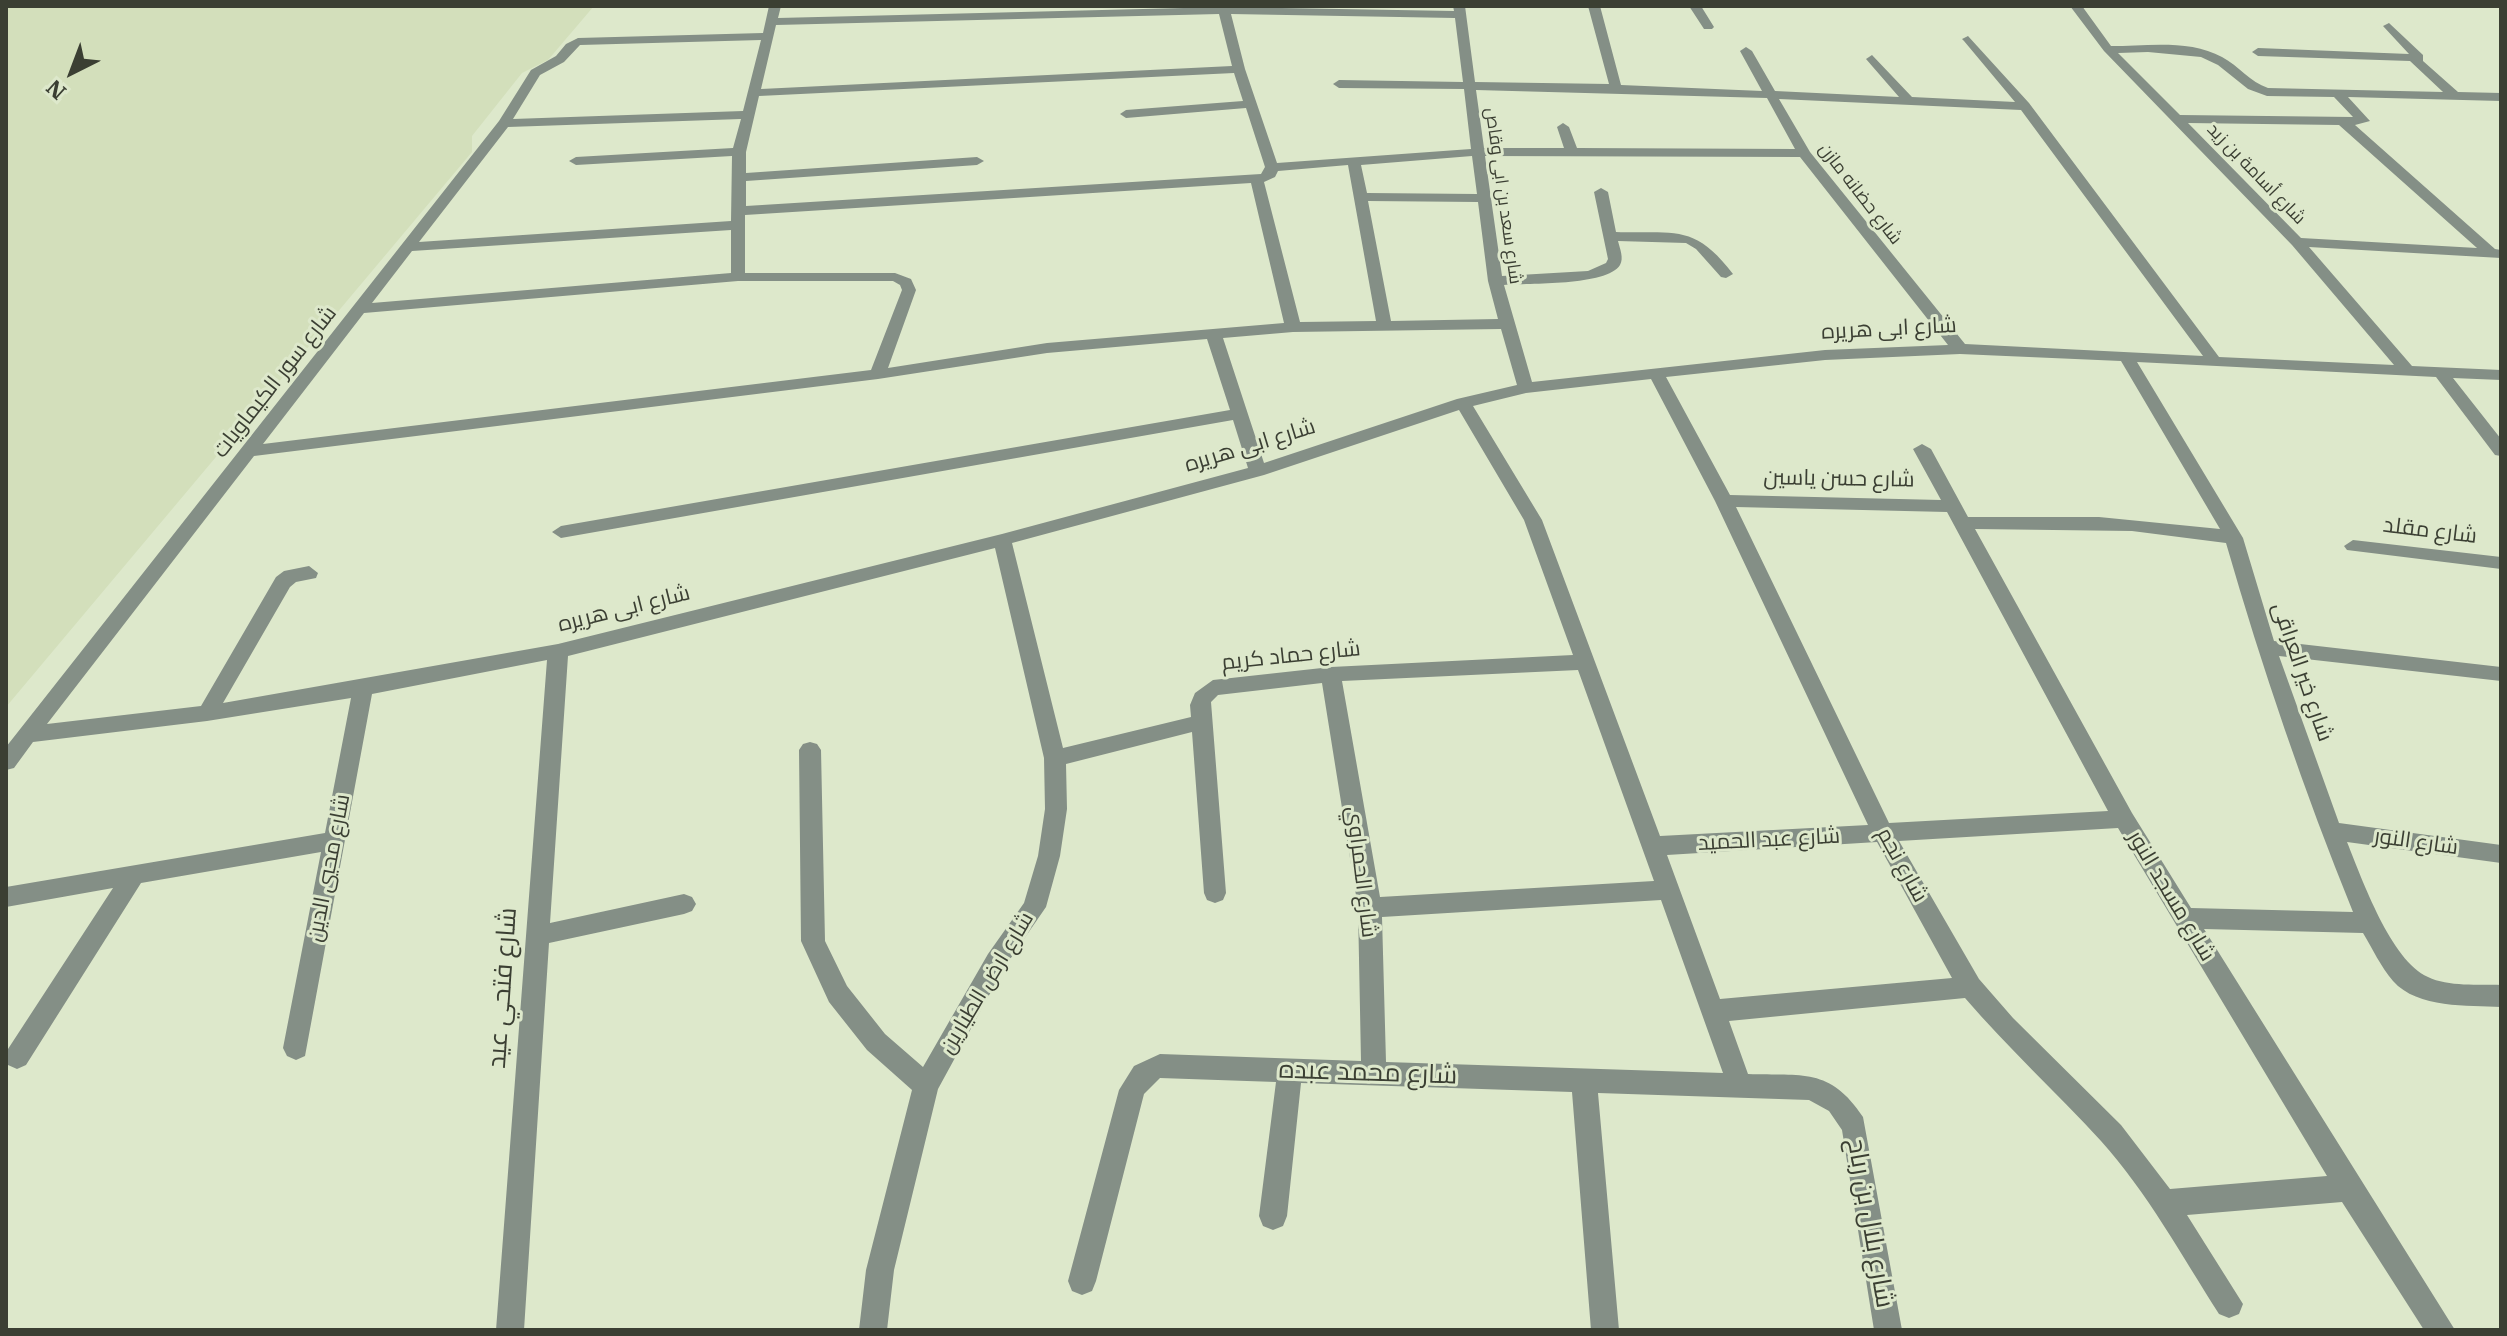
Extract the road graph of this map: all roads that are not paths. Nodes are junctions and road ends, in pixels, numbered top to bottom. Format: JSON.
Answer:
{"nodes":[{"id":1,"x":775,"y":6,"type":"edge"},
{"id":2,"x":1594,"y":6,"type":"edge"},
{"id":3,"x":1695,"y":6,"type":"edge"},
{"id":4,"x":2076,"y":6,"type":"edge"},
{"id":5,"x":1224,"y":10,"type":"junction"},
{"id":6,"x":1460,"y":11,"type":"edge"},
{"id":7,"x":2389,"y":26,"type":"dead end"},
{"id":8,"x":1708,"y":27,"type":"dead end"},
{"id":9,"x":770,"y":29,"type":"junction"},
{"id":10,"x":1968,"y":39,"type":"dead end"},
{"id":11,"x":2108,"y":49,"type":"junction"},
{"id":12,"x":1746,"y":51,"type":"dead end"},
{"id":13,"x":2258,"y":52,"type":"dead end"},
{"id":14,"x":1872,"y":59,"type":"dead end"},
{"id":15,"x":2414,"y":59,"type":"junction"},
{"id":16,"x":1239,"y":69,"type":"junction"},
{"id":17,"x":1339,"y":84,"type":"dead end"},
{"id":18,"x":1469,"y":84,"type":"junction"},
{"id":19,"x":1616,"y":88,"type":"junction"},
{"id":20,"x":754,"y":93,"type":"junction"},
{"id":21,"x":2337,"y":93,"type":"junction"},
{"id":22,"x":1770,"y":95,"type":"junction"},
{"id":23,"x":2455,"y":96,"type":"junction"},
{"id":24,"x":2501,"y":97,"type":"edge"},
{"id":25,"x":1909,"y":101,"type":"junction"},
{"id":26,"x":1250,"y":104,"type":"junction"},
{"id":27,"x":2025,"y":106,"type":"junction"},
{"id":28,"x":1126,"y":114,"type":"dead end"},
{"id":29,"x":749,"y":115,"type":"junction"},
{"id":30,"x":2176,"y":119,"type":"junction"},
{"id":31,"x":2344,"y":122,"type":"junction"},
{"id":32,"x":504,"y":123,"type":"junction"},
{"id":33,"x":1563,"y":127,"type":"dead end"},
{"id":34,"x":739,"y":152,"type":"junction"},
{"id":35,"x":1479,"y":152,"type":"junction"},
{"id":36,"x":1572,"y":152,"type":"junction"},
{"id":37,"x":1804,"y":153,"type":"junction"},
{"id":38,"x":576,"y":161,"type":"dead end"},
{"id":39,"x":977,"y":161,"type":"dead end"},
{"id":40,"x":1354,"y":161,"type":"junction"},
{"id":41,"x":1272,"y":167,"type":"junction"},
{"id":42,"x":739,"y":177,"type":"junction"},
{"id":43,"x":1257,"y":179,"type":"junction"},
{"id":44,"x":1601,"y":192,"type":"dead end"},
{"id":45,"x":1360,"y":197,"type":"junction"},
{"id":46,"x":1485,"y":198,"type":"junction"},
{"id":47,"x":739,"y":218,"type":"junction"},
{"id":48,"x":1610,"y":236,"type":"junction"},
{"id":49,"x":2297,"y":242,"type":"junction"},
{"id":50,"x":407,"y":247,"type":"junction"},
{"id":51,"x":2497,"y":254,"type":"edge"},
{"id":52,"x":1726,"y":274,"type":"dead end"},
{"id":53,"x":738,"y":277,"type":"junction"},
{"id":54,"x":1495,"y":281,"type":"junction"},
{"id":55,"x":359,"y":309,"type":"junction"},
{"id":56,"x":1384,"y":324,"type":"junction"},
{"id":57,"x":1507,"y":324,"type":"junction"},
{"id":58,"x":1293,"y":327,"type":"junction"},
{"id":59,"x":1213,"y":332,"type":"junction"},
{"id":60,"x":1960,"y":349,"type":"junction"},
{"id":61,"x":2125,"y":355,"type":"junction"},
{"id":62,"x":2213,"y":359,"type":"junction"},
{"id":63,"x":2407,"y":370,"type":"junction"},
{"id":64,"x":2440,"y":371,"type":"junction"},
{"id":65,"x":878,"y":374,"type":"junction"},
{"id":66,"x":1656,"y":374,"type":"junction"},
{"id":67,"x":2501,"y":375,"type":"edge"},
{"id":68,"x":1526,"y":388,"type":"junction"},
{"id":69,"x":1463,"y":403,"type":"junction"},
{"id":70,"x":1239,"y":414,"type":"junction"},
{"id":71,"x":1922,"y":449,"type":"dead end"},
{"id":72,"x":249,"y":451,"type":"junction"},
{"id":73,"x":2501,"y":451,"type":"edge"},
{"id":74,"x":1258,"y":471,"type":"junction"},
{"id":75,"x":1724,"y":501,"type":"junction"},
{"id":76,"x":1958,"y":514,"type":"junction"},
{"id":77,"x":561,"y":532,"type":"dead end"},
{"id":78,"x":2234,"y":538,"type":"junction"},
{"id":79,"x":1002,"y":540,"type":"junction"},
{"id":80,"x":2353,"y":546,"type":"dead end"},
{"id":81,"x":2501,"y":563,"type":"edge"},
{"id":82,"x":309,"y":573,"type":"dead end"},
{"id":83,"x":2266,"y":647,"type":"junction"},
{"id":84,"x":558,"y":651,"type":"junction"},
{"id":85,"x":1584,"y":662,"type":"junction"},
{"id":86,"x":1331,"y":674,"type":"junction"},
{"id":87,"x":2501,"y":674,"type":"edge"},
{"id":88,"x":363,"y":688,"type":"junction"},
{"id":89,"x":207,"y":713,"type":"junction"},
{"id":90,"x":1201,"y":722,"type":"junction"},
{"id":91,"x":27,"y":735,"type":"junction"},
{"id":92,"x":810,"y":750,"type":"dead end"},
{"id":93,"x":1055,"y":758,"type":"junction"},
{"id":94,"x":6,"y":762,"type":"edge"},
{"id":95,"x":2124,"y":819,"type":"junction"},
{"id":96,"x":2331,"y":831,"type":"junction"},
{"id":97,"x":1883,"y":833,"type":"junction"},
{"id":98,"x":333,"y":841,"type":"junction"},
{"id":99,"x":1653,"y":846,"type":"junction"},
{"id":100,"x":2501,"y":854,"type":"edge"},
{"id":101,"x":134,"y":875,"type":"junction"},
{"id":102,"x":1668,"y":890,"type":"junction"},
{"id":103,"x":1215,"y":893,"type":"dead end"},
{"id":104,"x":6,"y":897,"type":"edge"},
{"id":105,"x":684,"y":904,"type":"dead end"},
{"id":106,"x":1370,"y":908,"type":"junction"},
{"id":107,"x":2184,"y":918,"type":"junction"},
{"id":108,"x":2369,"y":923,"type":"junction"},
{"id":109,"x":536,"y":936,"type":"junction"},
{"id":110,"x":1970,"y":987,"type":"junction"},
{"id":111,"x":2501,"y":996,"type":"edge"},
{"id":112,"x":1715,"y":1011,"type":"junction"},
{"id":113,"x":296,"y":1048,"type":"dead end"},
{"id":114,"x":17,"y":1057,"type":"dead end"},
{"id":115,"x":1290,"y":1071,"type":"junction"},
{"id":116,"x":1374,"y":1072,"type":"junction"},
{"id":117,"x":1584,"y":1080,"type":"junction"},
{"id":118,"x":926,"y":1086,"type":"junction"},
{"id":119,"x":1740,"y":1086,"type":"junction"},
{"id":120,"x":1812,"y":1088,"type":"joint"},
{"id":121,"x":2349,"y":1188,"type":"junction"},
{"id":122,"x":2164,"y":1203,"type":"junction"},
{"id":123,"x":1273,"y":1216,"type":"dead end"},
{"id":124,"x":1082,"y":1281,"type":"dead end"},
{"id":125,"x":2229,"y":1304,"type":"dead end"},
{"id":126,"x":510,"y":1330,"type":"edge"},
{"id":127,"x":873,"y":1330,"type":"edge"},
{"id":128,"x":1605,"y":1330,"type":"edge"},
{"id":129,"x":1888,"y":1330,"type":"edge"},
{"id":130,"x":2441,"y":1330,"type":"edge"}],
"edges":[{"from":1,"to":9,"type":"street"},
{"from":2,"to":19,"type":"street"},
{"from":3,"to":8,"type":"street"},
{"from":4,"to":11,"type":"street","name":"شارع أسامة بن زيد"},
{"from":5,"to":6,"type":"street"},
{"from":5,"to":9,"type":"street"},
{"from":5,"to":16,"type":"street"},
{"from":6,"to":18,"type":"street","name":"شارع سعد بن ابى وقاص"},
{"from":7,"to":15,"type":"street"},
{"from":9,"to":20,"type":"street"},
{"from":9,"to":32,"type":"street","name":"شارع سور الكيماويات"},
{"from":10,"to":27,"type":"street"},
{"from":11,"to":21,"type":"street"},
{"from":11,"to":30,"type":"street","name":"شارع أسامة بن زيد"},
{"from":12,"to":22,"type":"street","name":"شارع حضانه مازن"},
{"from":13,"to":15,"type":"street"},
{"from":14,"to":25,"type":"street"},
{"from":15,"to":23,"type":"street"},
{"from":16,"to":20,"type":"street"},
{"from":16,"to":26,"type":"street"},
{"from":17,"to":18,"type":"street"},
{"from":18,"to":19,"type":"street"},
{"from":18,"to":35,"type":"street","name":"شارع سعد بن ابى وقاص"},
{"from":19,"to":22,"type":"street"},
{"from":20,"to":29,"type":"street"},
{"from":21,"to":23,"type":"street"},
{"from":21,"to":31,"type":"street"},
{"from":22,"to":25,"type":"street"},
{"from":22,"to":37,"type":"street","name":"شارع حضانه مازن"},
{"from":23,"to":24,"type":"street"},
{"from":25,"to":27,"type":"street"},
{"from":26,"to":28,"type":"street"},
{"from":26,"to":41,"type":"street"},
{"from":27,"to":62,"type":"street"},
{"from":29,"to":32,"type":"street"},
{"from":29,"to":34,"type":"street"},
{"from":30,"to":31,"type":"street"},
{"from":30,"to":49,"type":"street","name":"شارع أسامة بن زيد"},
{"from":31,"to":51,"type":"street"},
{"from":32,"to":50,"type":"street","name":"شارع سور الكيماويات"},
{"from":33,"to":36,"type":"street"},
{"from":34,"to":38,"type":"street"},
{"from":34,"to":42,"type":"street"},
{"from":35,"to":36,"type":"street"},
{"from":35,"to":40,"type":"street"},
{"from":35,"to":46,"type":"street","name":"شارع سعد بن ابى وقاص"},
{"from":36,"to":37,"type":"street"},
{"from":37,"to":60,"type":"street","name":"شارع حضانه مازن"},
{"from":39,"to":42,"type":"street"},
{"from":40,"to":41,"type":"street"},
{"from":40,"to":45,"type":"street"},
{"from":41,"to":43,"type":"street"},
{"from":42,"to":47,"type":"street"},
{"from":43,"to":47,"type":"street"},
{"from":43,"to":58,"type":"street"},
{"from":44,"to":48,"type":"street"},
{"from":45,"to":46,"type":"street"},
{"from":45,"to":56,"type":"street"},
{"from":46,"to":54,"type":"street","name":"شارع سعد بن ابى وقاص"},
{"from":47,"to":50,"type":"street"},
{"from":47,"to":53,"type":"street"},
{"from":48,"to":52,"type":"street"},
{"from":48,"to":54,"type":"street"},
{"from":49,"to":51,"type":"street"},
{"from":49,"to":63,"type":"street","name":"شارع أسامة بن زيد"},
{"from":50,"to":55,"type":"street","name":"شارع سور الكيماويات"},
{"from":53,"to":55,"type":"street"},
{"from":53,"to":65,"type":"street"},
{"from":54,"to":57,"type":"street","name":"شارع سعد بن ابى وقاص"},
{"from":55,"to":72,"type":"street","name":"شارع سور الكيماويات"},
{"from":56,"to":57,"type":"street"},
{"from":56,"to":58,"type":"street"},
{"from":57,"to":68,"type":"street","name":"شارع سعد بن ابى وقاص"},
{"from":58,"to":59,"type":"street"},
{"from":59,"to":65,"type":"street"},
{"from":59,"to":70,"type":"street"},
{"from":60,"to":61,"type":"street","name":"شارع ابى هريره"},
{"from":60,"to":66,"type":"street","name":"شارع ابى هريره"},
{"from":61,"to":62,"type":"street","name":"شارع ابى هريره"},
{"from":61,"to":78,"type":"street","name":"شارع خير العراقى"},
{"from":62,"to":63,"type":"street","name":"شارع ابى هريره"},
{"from":63,"to":64,"type":"street","name":"شارع ابى هريره"},
{"from":64,"to":67,"type":"street","name":"شارع ابى هريره"},
{"from":64,"to":73,"type":"street"},
{"from":65,"to":72,"type":"street"},
{"from":66,"to":68,"type":"street","name":"شارع ابى هريره"},
{"from":66,"to":75,"type":"street","name":"شارع نجم"},
{"from":68,"to":69,"type":"street","name":"شارع ابى هريره"},
{"from":69,"to":74,"type":"street","name":"شارع ابى هريره"},
{"from":69,"to":85,"type":"street"},
{"from":70,"to":74,"type":"street"},
{"from":70,"to":77,"type":"street"},
{"from":71,"to":76,"type":"street","name":"شارع مسجد النور"},
{"from":72,"to":91,"type":"street","name":"شارع سور الكيماويات"},
{"from":74,"to":79,"type":"street","name":"شارع ابى هريره"},
{"from":75,"to":76,"type":"street","name":"شارع حسن ياسين"},
{"from":75,"to":97,"type":"street","name":"شارع نجم"},
{"from":76,"to":78,"type":"street","name":"شارع حسن ياسين"},
{"from":76,"to":95,"type":"street","name":"شارع مسجد النور"},
{"from":78,"to":83,"type":"street","name":"شارع خير العراقى"},
{"from":79,"to":84,"type":"street","name":"شارع ابى هريره"},
{"from":79,"to":93,"type":"street","name":"شارع ارض الطيارين"},
{"from":80,"to":81,"type":"street","name":"شارع مقلد"},
{"from":82,"to":89,"type":"street"},
{"from":83,"to":87,"type":"street"},
{"from":83,"to":96,"type":"street","name":"شارع خير العراقى"},
{"from":84,"to":88,"type":"street","name":"شارع ابى هريره"},
{"from":84,"to":109,"type":"street","name":"شارع فتحي عيد"},
{"from":85,"to":86,"type":"street","name":"شارع حماد كريم"},
{"from":85,"to":99,"type":"street"},
{"from":86,"to":90,"type":"street","name":"شارع حماد كريم"},
{"from":86,"to":106,"type":"street","name":"شارع الحمراوي"},
{"from":88,"to":89,"type":"street","name":"شارع ابى هريره"},
{"from":88,"to":98,"type":"street","name":"شارع محيي الدين"},
{"from":89,"to":91,"type":"street","name":"شارع ابى هريره"},
{"from":90,"to":93,"type":"street"},
{"from":90,"to":103,"type":"street","name":"شارع حماد كريم"},
{"from":91,"to":94,"type":"street","name":"شارع سور الكيماويات"},
{"from":92,"to":118,"type":"street"},
{"from":93,"to":118,"type":"street","name":"شارع ارض الطيارين"},
{"from":95,"to":97,"type":"street","name":"شارع عبد الحميد"},
{"from":95,"to":107,"type":"street","name":"شارع مسجد النور"},
{"from":96,"to":100,"type":"street","name":"شارع النور"},
{"from":96,"to":108,"type":"street","name":"شارع خير العراقى"},
{"from":97,"to":99,"type":"street","name":"شارع عبد الحميد"},
{"from":97,"to":110,"type":"street","name":"شارع نجم"},
{"from":98,"to":101,"type":"street"},
{"from":98,"to":113,"type":"street","name":"شارع محيي الدين"},
{"from":99,"to":102,"type":"street"},
{"from":101,"to":104,"type":"street"},
{"from":101,"to":114,"type":"street"},
{"from":102,"to":106,"type":"street"},
{"from":102,"to":112,"type":"street"},
{"from":105,"to":109,"type":"street"},
{"from":106,"to":116,"type":"street","name":"شارع الحمراوي"},
{"from":107,"to":108,"type":"street"},
{"from":107,"to":121,"type":"street","name":"شارع مسجد النور"},
{"from":108,"to":111,"type":"street","name":"شارع خير العراقى"},
{"from":109,"to":126,"type":"street","name":"شارع فتحي عيد"},
{"from":110,"to":112,"type":"street"},
{"from":110,"to":122,"type":"street","name":"شارع نجم"},
{"from":112,"to":119,"type":"street"},
{"from":115,"to":116,"type":"street","name":"شارع محمد عبده"},
{"from":115,"to":123,"type":"street"},
{"from":115,"to":124,"type":"street","name":"شارع محمد عبده"},
{"from":116,"to":117,"type":"street","name":"شارع محمد عبده"},
{"from":117,"to":119,"type":"street","name":"شارع محمد عبده"},
{"from":117,"to":128,"type":"street"},
{"from":118,"to":127,"type":"street","name":"شارع ارض الطيارين"},
{"from":119,"to":120,"type":"street","name":"شارع محمد عبده"},
{"from":120,"to":129,"type":"street","name":"شارع بلال بن رباح"},
{"from":121,"to":122,"type":"street"},
{"from":121,"to":130,"type":"street","name":"شارع مسجد النور"},
{"from":122,"to":125,"type":"street","name":"شارع نجم"}]}
